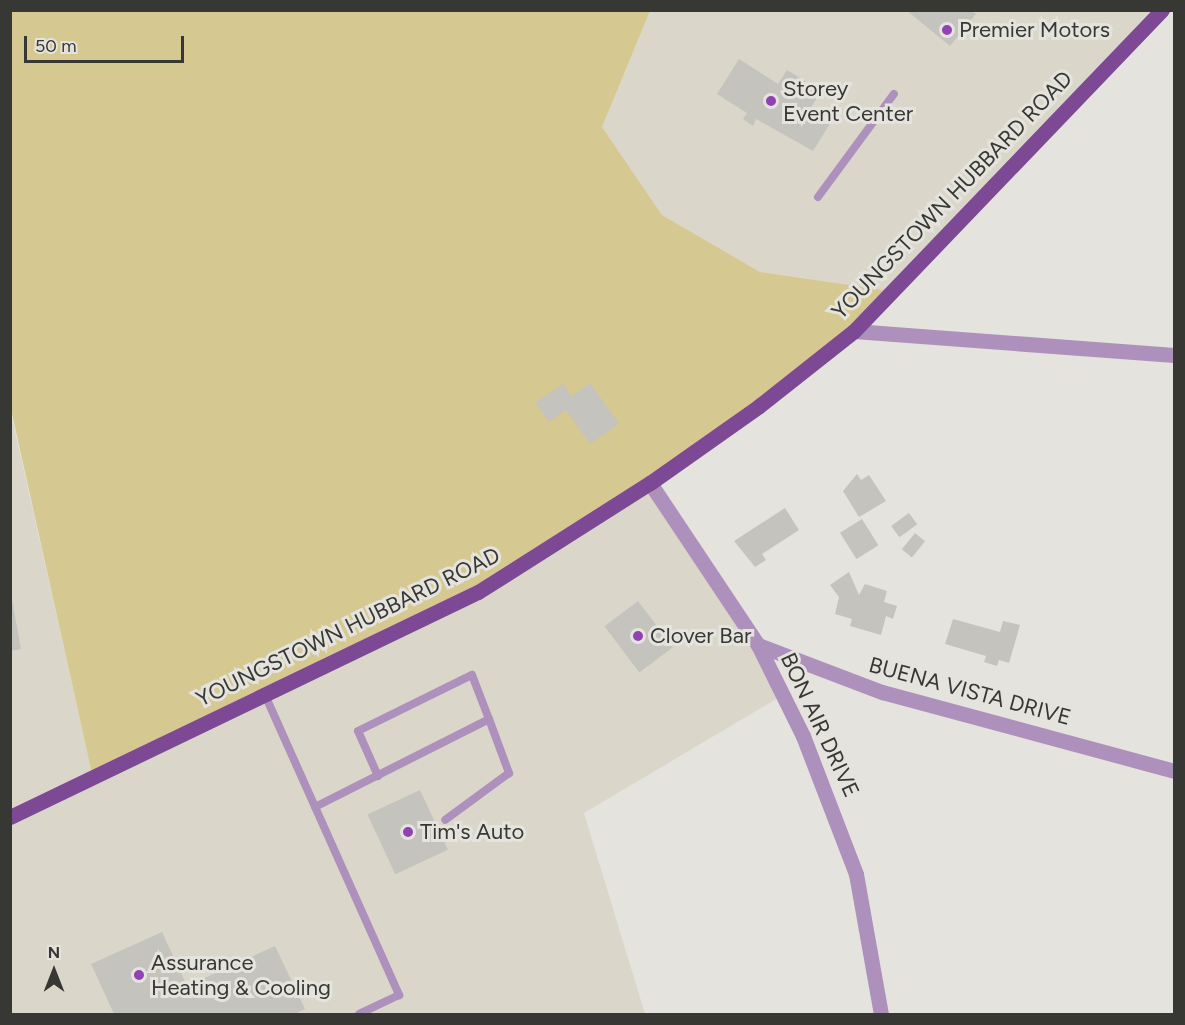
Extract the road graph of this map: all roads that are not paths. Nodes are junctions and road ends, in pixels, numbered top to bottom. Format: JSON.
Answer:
{"nodes":[{"id":1,"x":1162,"y":10,"type":"edge"},
{"id":2,"x":894,"y":94,"type":"dead end"},
{"id":3,"x":818,"y":197,"type":"dead end"},
{"id":4,"x":854,"y":331,"type":"junction"},
{"id":5,"x":1174,"y":355,"type":"edge"},
{"id":6,"x":650,"y":483,"type":"junction"},
{"id":7,"x":758,"y":645,"type":"junction"},
{"id":8,"x":265,"y":695,"type":"junction"},
{"id":9,"x":489,"y":719,"type":"junction"},
{"id":10,"x":1174,"y":771,"type":"edge"},
{"id":11,"x":378,"y":776,"type":"junction"},
{"id":12,"x":315,"y":807,"type":"junction"},
{"id":13,"x":10,"y":817,"type":"edge"},
{"id":14,"x":445,"y":820,"type":"dead end"},
{"id":15,"x":359,"y":1014,"type":"edge"},
{"id":16,"x":880,"y":1014,"type":"edge"}],
"edges":[{"from":1,"to":4,"type":"main road","name":"YOUNGSTOWN HUBBARD ROAD"},
{"from":2,"to":3,"type":"lane"},
{"from":4,"to":5,"type":"street"},
{"from":4,"to":6,"type":"main road","name":"YOUNGSTOWN HUBBARD ROAD"},
{"from":6,"to":7,"type":"street","name":"BON AIR DRIVE"},
{"from":6,"to":8,"type":"main road","name":"YOUNGSTOWN HUBBARD ROAD"},
{"from":7,"to":10,"type":"street","name":"BUENA VISTA DRIVE"},
{"from":7,"to":16,"type":"street","name":"BON AIR DRIVE"},
{"from":8,"to":12,"type":"lane"},
{"from":8,"to":13,"type":"main road","name":"YOUNGSTOWN HUBBARD ROAD"},
{"from":9,"to":11,"type":"lane"},
{"from":9,"to":11,"type":"lane"},
{"from":9,"to":14,"type":"lane"},
{"from":11,"to":12,"type":"lane"},
{"from":12,"to":15,"type":"lane"}]}
